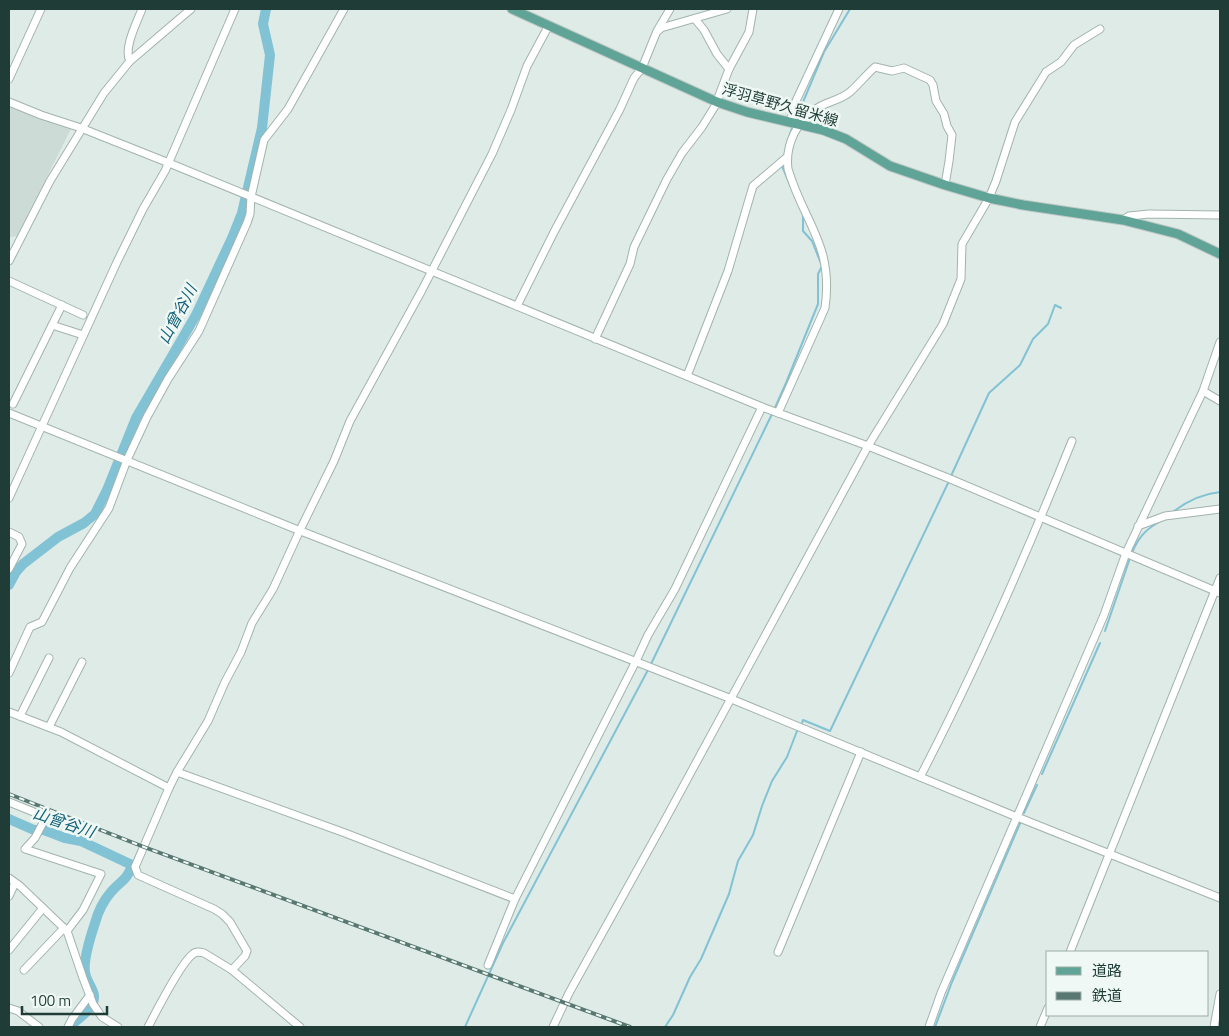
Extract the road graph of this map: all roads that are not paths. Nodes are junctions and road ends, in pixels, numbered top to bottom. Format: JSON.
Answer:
{"nodes":[{"id":1,"x":41,"y":9,"type":"edge"},
{"id":2,"x":142,"y":9,"type":"edge"},
{"id":3,"x":191,"y":9,"type":"edge"},
{"id":4,"x":235,"y":9,"type":"edge"},
{"id":5,"x":344,"y":9,"type":"edge"},
{"id":6,"x":512,"y":9,"type":"edge"},
{"id":7,"x":670,"y":9,"type":"edge"},
{"id":8,"x":727,"y":9,"type":"edge"},
{"id":9,"x":753,"y":9,"type":"edge"},
{"id":10,"x":838,"y":9,"type":"edge"},
{"id":11,"x":695,"y":19,"type":"junction"},
{"id":12,"x":549,"y":25,"type":"junction"},
{"id":13,"x":1100,"y":29,"type":"dead end"},
{"id":14,"x":658,"y":31,"type":"junction"},
{"id":15,"x":130,"y":61,"type":"junction"},
{"id":16,"x":642,"y":68,"type":"junction"},
{"id":17,"x":729,"y":69,"type":"junction"},
{"id":18,"x":9,"y":80,"type":"edge"},
{"id":19,"x":9,"y":102,"type":"edge"},
{"id":20,"x":716,"y":102,"type":"junction"},
{"id":21,"x":793,"y":123,"type":"junction"},
{"id":22,"x":82,"y":128,"type":"junction"},
{"id":23,"x":786,"y":158,"type":"junction"},
{"id":24,"x":169,"y":163,"type":"junction"},
{"id":25,"x":945,"y":184,"type":"junction"},
{"id":26,"x":248,"y":196,"type":"junction"},
{"id":27,"x":989,"y":198,"type":"junction"},
{"id":28,"x":1220,"y":215,"type":"edge"},
{"id":29,"x":1123,"y":220,"type":"junction"},
{"id":30,"x":1220,"y":254,"type":"edge"},
{"id":31,"x":9,"y":261,"type":"edge"},
{"id":32,"x":431,"y":270,"type":"junction"},
{"id":33,"x":9,"y":281,"type":"edge"},
{"id":34,"x":62,"y":305,"type":"junction"},
{"id":35,"x":517,"y":306,"type":"junction"},
{"id":36,"x":83,"y":315,"type":"dead end"},
{"id":37,"x":52,"y":325,"type":"junction"},
{"id":38,"x":84,"y":335,"type":"junction"},
{"id":39,"x":595,"y":339,"type":"junction"},
{"id":40,"x":1220,"y":342,"type":"edge"},
{"id":41,"x":687,"y":376,"type":"junction"},
{"id":42,"x":1203,"y":391,"type":"junction"},
{"id":43,"x":1220,"y":402,"type":"edge"},
{"id":44,"x":14,"y":404,"type":"dead end"},
{"id":45,"x":762,"y":407,"type":"junction"},
{"id":46,"x":9,"y":413,"type":"edge"},
{"id":47,"x":778,"y":413,"type":"junction"},
{"id":48,"x":42,"y":426,"type":"junction"},
{"id":49,"x":1072,"y":441,"type":"dead end"},
{"id":50,"x":868,"y":446,"type":"junction"},
{"id":51,"x":122,"y":458,"type":"junction"},
{"id":52,"x":9,"y":498,"type":"edge"},
{"id":53,"x":1220,"y":509,"type":"edge"},
{"id":54,"x":1041,"y":517,"type":"junction"},
{"id":55,"x":1138,"y":526,"type":"junction"},
{"id":56,"x":300,"y":530,"type":"junction"},
{"id":57,"x":9,"y":532,"type":"edge"},
{"id":58,"x":1130,"y":554,"type":"junction"},
{"id":59,"x":9,"y":569,"type":"edge"},
{"id":60,"x":1220,"y":578,"type":"edge"},
{"id":61,"x":1218,"y":592,"type":"edge"},
{"id":62,"x":49,"y":658,"type":"dead end"},
{"id":63,"x":636,"y":661,"type":"junction"},
{"id":64,"x":82,"y":662,"type":"dead end"},
{"id":65,"x":9,"y":674,"type":"edge"},
{"id":66,"x":729,"y":698,"type":"junction"},
{"id":67,"x":9,"y":712,"type":"edge"},
{"id":68,"x":20,"y":716,"type":"junction"},
{"id":69,"x":49,"y":727,"type":"junction"},
{"id":70,"x":861,"y":752,"type":"junction"},
{"id":71,"x":177,"y":772,"type":"junction"},
{"id":72,"x":920,"y":777,"type":"junction"},
{"id":73,"x":169,"y":788,"type":"junction"},
{"id":74,"x":9,"y":802,"type":"edge"},
{"id":75,"x":1017,"y":817,"type":"junction"},
{"id":76,"x":1110,"y":854,"type":"junction"},
{"id":77,"x":12,"y":880,"type":"edge"},
{"id":78,"x":9,"y":896,"type":"edge"},
{"id":79,"x":1220,"y":898,"type":"edge"},
{"id":80,"x":515,"y":899,"type":"junction"},
{"id":81,"x":44,"y":908,"type":"junction"},
{"id":82,"x":66,"y":930,"type":"junction"},
{"id":83,"x":9,"y":950,"type":"edge"},
{"id":84,"x":1070,"y":951,"type":"edge"},
{"id":85,"x":778,"y":952,"type":"dead end"},
{"id":86,"x":488,"y":965,"type":"dead end"},
{"id":87,"x":24,"y":970,"type":"dead end"},
{"id":88,"x":232,"y":970,"type":"junction"},
{"id":89,"x":1220,"y":994,"type":"edge"},
{"id":90,"x":92,"y":1000,"type":"junction"},
{"id":91,"x":9,"y":1008,"type":"edge"},
{"id":92,"x":1046,"y":1013,"type":"edge"},
{"id":93,"x":39,"y":1027,"type":"edge"},
{"id":94,"x":68,"y":1027,"type":"edge"},
{"id":95,"x":118,"y":1027,"type":"edge"},
{"id":96,"x":148,"y":1027,"type":"edge"},
{"id":97,"x":300,"y":1027,"type":"edge"},
{"id":98,"x":553,"y":1027,"type":"edge"},
{"id":99,"x":929,"y":1027,"type":"edge"},
{"id":100,"x":1040,"y":1027,"type":"edge"},
{"id":101,"x":1214,"y":1027,"type":"edge"}],
"edges":[{"from":1,"to":18,"type":"street"},
{"from":2,"to":15,"type":"street"},
{"from":3,"to":15,"type":"street"},
{"from":4,"to":24,"type":"street"},
{"from":5,"to":26,"type":"street"},
{"from":6,"to":12,"type":"main road","name":"浮羽草野久留米線"},
{"from":7,"to":14,"type":"street"},
{"from":8,"to":11,"type":"street"},
{"from":9,"to":17,"type":"street"},
{"from":10,"to":21,"type":"street"},
{"from":11,"to":14,"type":"street"},
{"from":11,"to":17,"type":"street"},
{"from":12,"to":16,"type":"main road","name":"浮羽草野久留米線"},
{"from":12,"to":32,"type":"street"},
{"from":13,"to":27,"type":"street"},
{"from":14,"to":16,"type":"street"},
{"from":15,"to":22,"type":"street"},
{"from":16,"to":20,"type":"main road","name":"浮羽草野久留米線"},
{"from":16,"to":35,"type":"street"},
{"from":17,"to":20,"type":"street"},
{"from":19,"to":22,"type":"street"},
{"from":20,"to":21,"type":"main road","name":"浮羽草野久留米線"},
{"from":20,"to":39,"type":"street"},
{"from":21,"to":23,"type":"street"},
{"from":21,"to":25,"type":"main road","name":"浮羽草野久留米線"},
{"from":21,"to":25,"type":"street"},
{"from":22,"to":24,"type":"street"},
{"from":22,"to":31,"type":"street"},
{"from":23,"to":41,"type":"street"},
{"from":23,"to":47,"type":"street"},
{"from":24,"to":26,"type":"street"},
{"from":24,"to":38,"type":"street"},
{"from":25,"to":27,"type":"main road","name":"浮羽草野久留米線"},
{"from":26,"to":32,"type":"street"},
{"from":26,"to":51,"type":"street"},
{"from":27,"to":29,"type":"main road","name":"浮羽草野久留米線"},
{"from":27,"to":50,"type":"street"},
{"from":28,"to":29,"type":"street"},
{"from":29,"to":30,"type":"main road","name":"浮羽草野久留米線"},
{"from":32,"to":35,"type":"street"},
{"from":32,"to":56,"type":"street"},
{"from":33,"to":34,"type":"street"},
{"from":34,"to":36,"type":"street"},
{"from":34,"to":37,"type":"street"},
{"from":35,"to":39,"type":"street"},
{"from":37,"to":38,"type":"street"},
{"from":37,"to":44,"type":"street"},
{"from":38,"to":48,"type":"street"},
{"from":39,"to":41,"type":"street"},
{"from":40,"to":42,"type":"street"},
{"from":41,"to":45,"type":"street"},
{"from":42,"to":43,"type":"street"},
{"from":42,"to":55,"type":"street"},
{"from":45,"to":47,"type":"street"},
{"from":45,"to":63,"type":"street"},
{"from":46,"to":48,"type":"street"},
{"from":47,"to":50,"type":"street"},
{"from":48,"to":51,"type":"street"},
{"from":48,"to":52,"type":"street"},
{"from":49,"to":54,"type":"street"},
{"from":50,"to":54,"type":"street"},
{"from":50,"to":66,"type":"street"},
{"from":51,"to":56,"type":"street"},
{"from":51,"to":65,"type":"street"},
{"from":53,"to":55,"type":"street"},
{"from":54,"to":58,"type":"street"},
{"from":54,"to":72,"type":"street"},
{"from":55,"to":58,"type":"street"},
{"from":56,"to":63,"type":"street"},
{"from":56,"to":71,"type":"street"},
{"from":57,"to":59,"type":"street"},
{"from":58,"to":61,"type":"street"},
{"from":58,"to":75,"type":"street"},
{"from":60,"to":61,"type":"street"},
{"from":61,"to":76,"type":"street"},
{"from":62,"to":68,"type":"street"},
{"from":63,"to":66,"type":"street"},
{"from":63,"to":80,"type":"street"},
{"from":64,"to":69,"type":"street"},
{"from":66,"to":70,"type":"street"},
{"from":66,"to":98,"type":"street"},
{"from":67,"to":68,"type":"street"},
{"from":68,"to":69,"type":"street"},
{"from":69,"to":73,"type":"street"},
{"from":70,"to":72,"type":"street"},
{"from":70,"to":85,"type":"street"},
{"from":71,"to":73,"type":"street"},
{"from":71,"to":80,"type":"street"},
{"from":72,"to":75,"type":"street"},
{"from":73,"to":88,"type":"street"},
{"from":74,"to":82,"type":"street"},
{"from":75,"to":76,"type":"street"},
{"from":75,"to":99,"type":"street"},
{"from":76,"to":79,"type":"street"},
{"from":76,"to":84,"type":"street"},
{"from":77,"to":78,"type":"street"},
{"from":77,"to":81,"type":"street"},
{"from":80,"to":86,"type":"street"},
{"from":81,"to":82,"type":"street"},
{"from":81,"to":83,"type":"street"},
{"from":82,"to":87,"type":"street"},
{"from":82,"to":90,"type":"street"},
{"from":88,"to":96,"type":"street"},
{"from":88,"to":97,"type":"street"},
{"from":89,"to":101,"type":"street"},
{"from":90,"to":94,"type":"street"},
{"from":90,"to":95,"type":"street"},
{"from":91,"to":93,"type":"street"},
{"from":92,"to":100,"type":"street"}]}
